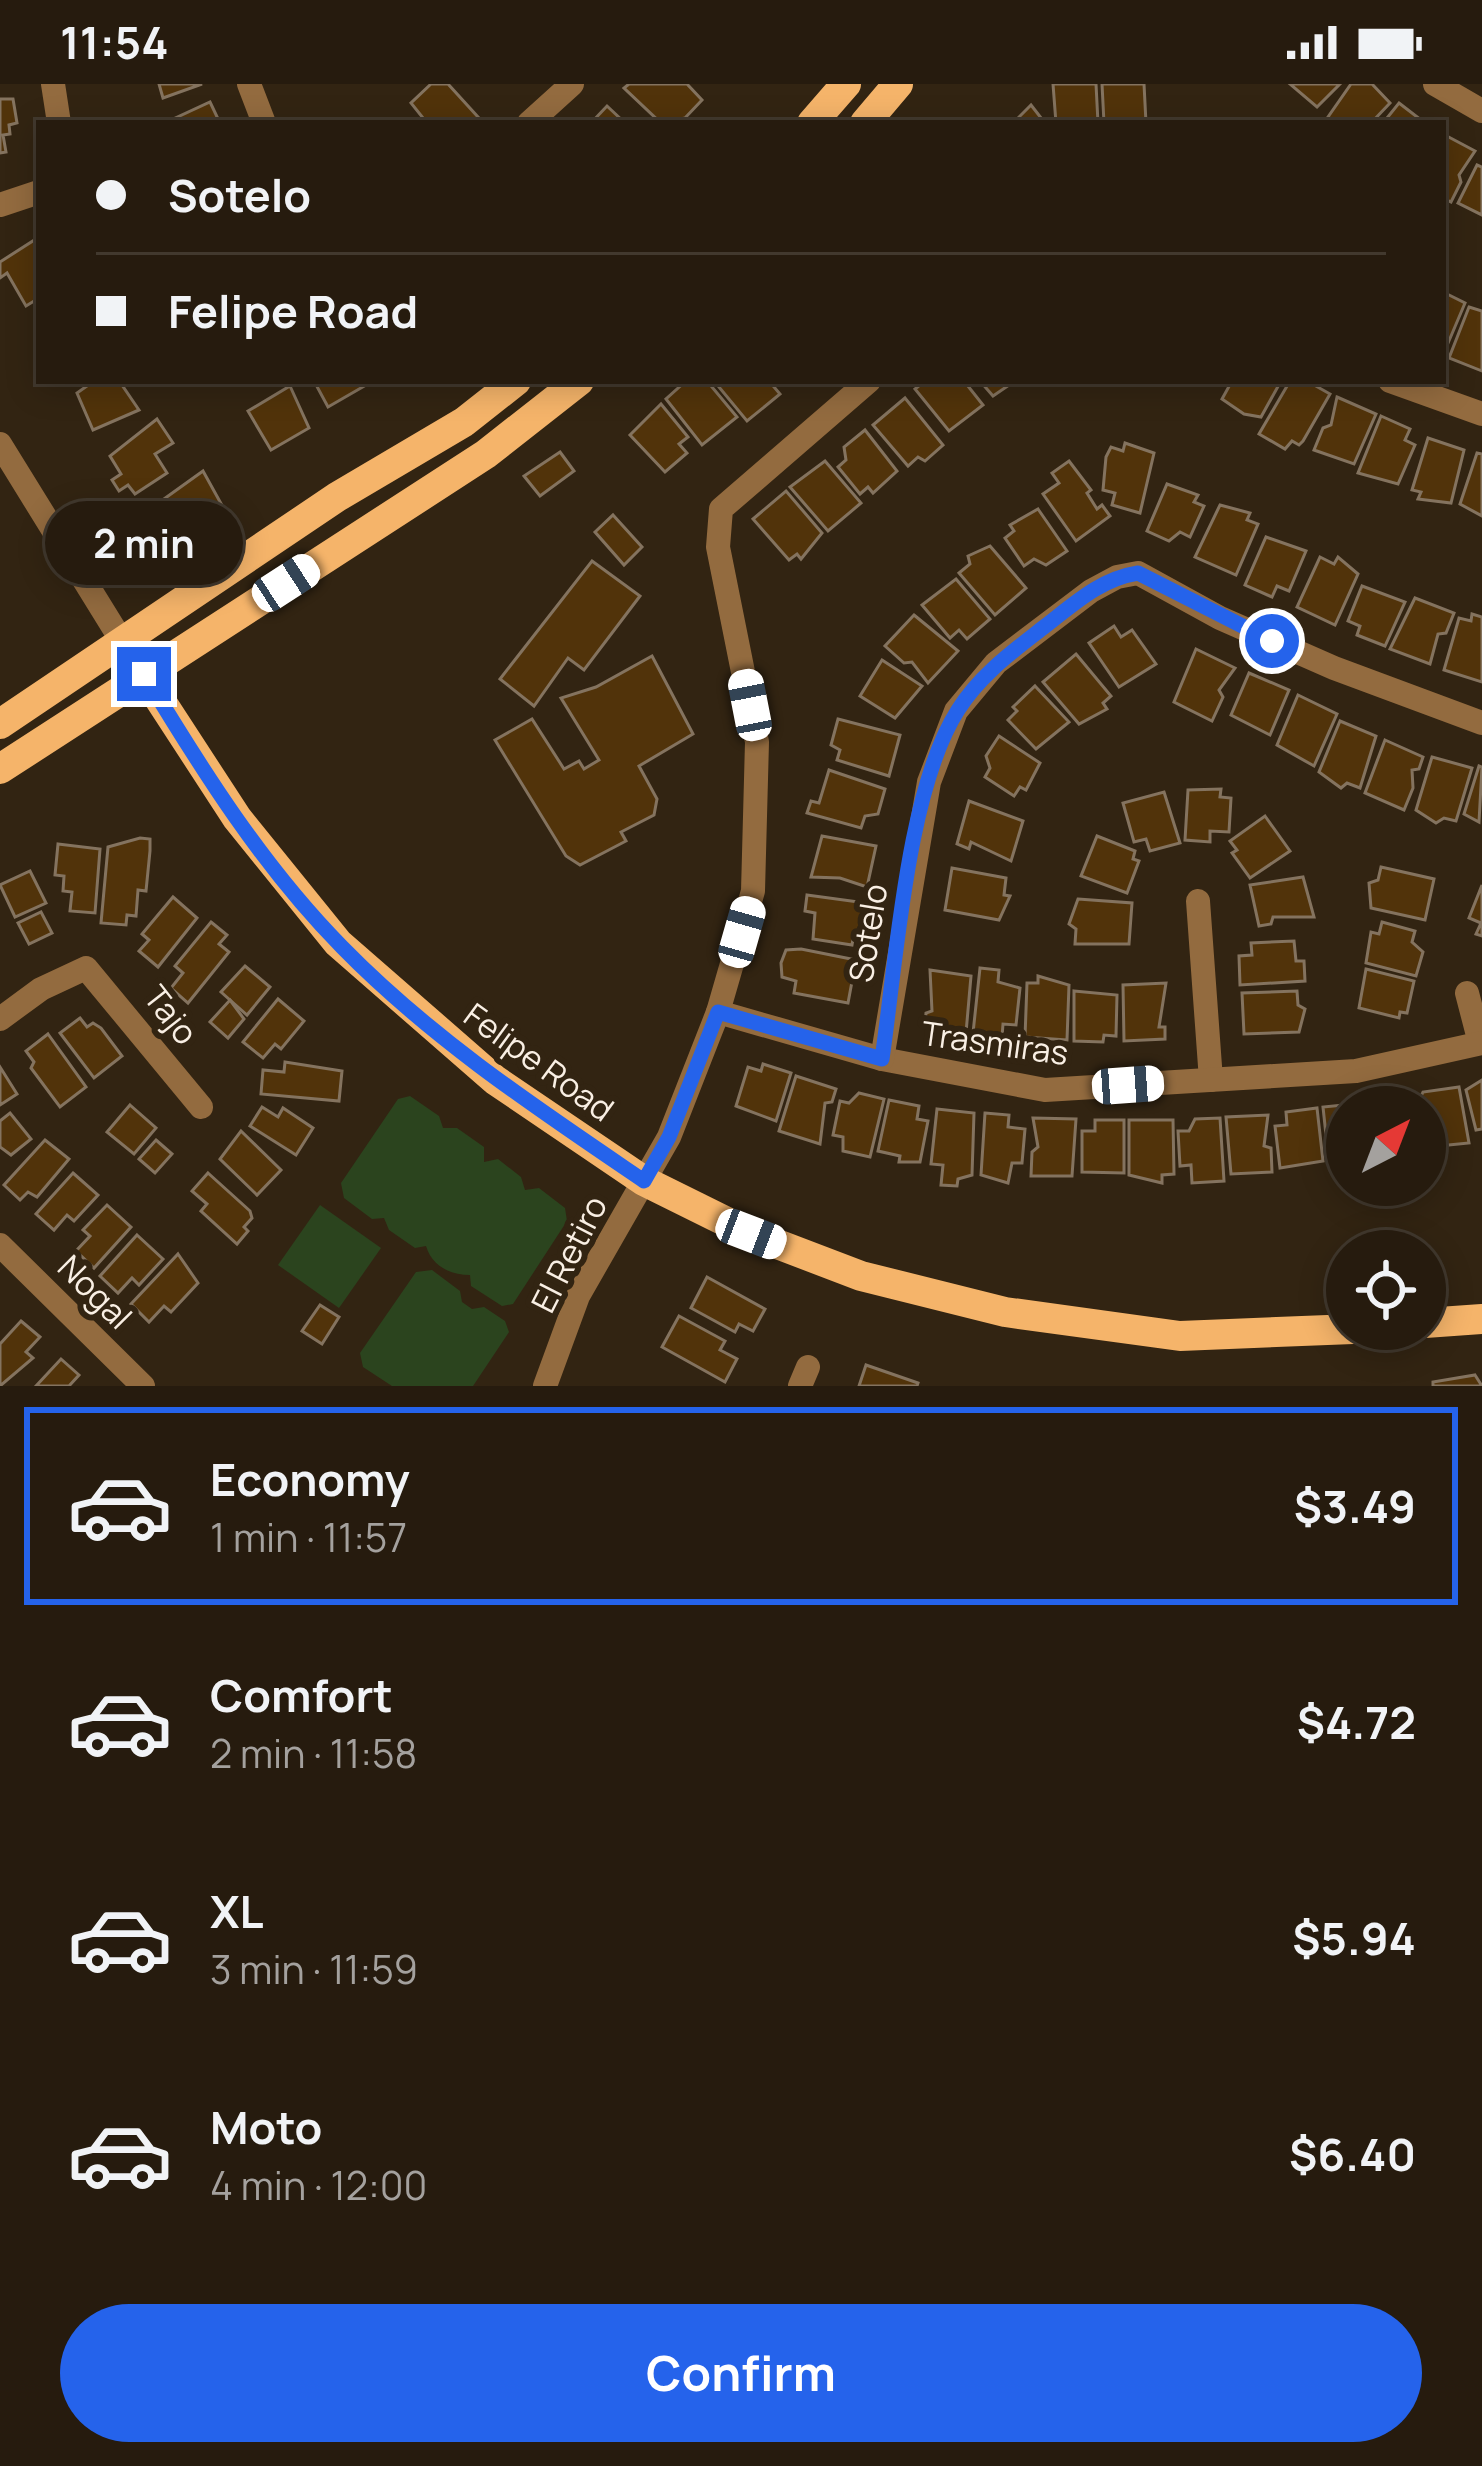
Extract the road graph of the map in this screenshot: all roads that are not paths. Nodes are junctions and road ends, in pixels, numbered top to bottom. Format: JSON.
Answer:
{"nodes":[{"id":1,"x":53,"y":84,"type":"edge"},
{"id":2,"x":249,"y":84,"type":"edge"},
{"id":3,"x":572,"y":84,"type":"edge"},
{"id":4,"x":846,"y":84,"type":"edge"},
{"id":5,"x":898,"y":84,"type":"edge"},
{"id":6,"x":1435,"y":84,"type":"edge"},
{"id":7,"x":1482,"y":111,"type":"edge"},
{"id":8,"x":58,"y":120,"type":"edge"},
{"id":9,"x":263,"y":120,"type":"edge"},
{"id":10,"x":533,"y":120,"type":"edge"},
{"id":11,"x":815,"y":120,"type":"edge"},
{"id":12,"x":868,"y":120,"type":"edge"},
{"id":13,"x":36,"y":193,"type":"edge"},
{"id":14,"x":0,"y":205,"type":"edge"},
{"id":15,"x":511,"y":384,"type":"edge"},
{"id":16,"x":575,"y":384,"type":"edge"},
{"id":17,"x":865,"y":384,"type":"edge"},
{"id":18,"x":1398,"y":384,"type":"edge"},
{"id":19,"x":1482,"y":414,"type":"edge"},
{"id":20,"x":0,"y":444,"type":"edge"},
{"id":21,"x":123,"y":643,"type":"junction"},
{"id":22,"x":144,"y":674,"type":"junction"},
{"id":23,"x":1482,"y":723,"type":"edge"},
{"id":24,"x":0,"y":724,"type":"edge"},
{"id":25,"x":0,"y":769,"type":"edge"},
{"id":26,"x":1198,"y":901,"type":"dead end"},
{"id":27,"x":1467,"y":993,"type":"dead end"},
{"id":28,"x":718,"y":1012,"type":"junction"},
{"id":29,"x":0,"y":1019,"type":"edge"},
{"id":30,"x":1481,"y":1043,"type":"edge"},
{"id":31,"x":882,"y":1059,"type":"junction"},
{"id":32,"x":1211,"y":1080,"type":"junction"},
{"id":33,"x":201,"y":1107,"type":"dead end"},
{"id":34,"x":644,"y":1181,"type":"junction"},
{"id":35,"x":0,"y":1245,"type":"edge"},
{"id":36,"x":1482,"y":1319,"type":"edge"},
{"id":37,"x":1446,"y":1322,"type":"edge"},
{"id":38,"x":1326,"y":1330,"type":"edge"},
{"id":39,"x":142,"y":1386,"type":"edge"},
{"id":40,"x":545,"y":1386,"type":"edge"}],
"edges":[{"from":1,"to":8,"type":"street"},
{"from":2,"to":9,"type":"street"},
{"from":3,"to":10,"type":"street"},
{"from":4,"to":11,"type":"main road"},
{"from":5,"to":12,"type":"main road"},
{"from":6,"to":7,"type":"street"},
{"from":13,"to":14,"type":"street"},
{"from":15,"to":21,"type":"main road"},
{"from":16,"to":22,"type":"main road"},
{"from":17,"to":28,"type":"street","name":"El Retiro"},
{"from":18,"to":19,"type":"street"},
{"from":20,"to":21,"type":"street"},
{"from":21,"to":22,"type":"main road","name":"Felipe Road"},
{"from":21,"to":24,"type":"main road"},
{"from":22,"to":25,"type":"main road"},
{"from":22,"to":34,"type":"main road","name":"Felipe Road"},
{"from":23,"to":31,"type":"street","name":"Sotelo"},
{"from":26,"to":32,"type":"street"},
{"from":27,"to":30,"type":"street"},
{"from":28,"to":31,"type":"street","name":"Trasmiras"},
{"from":28,"to":34,"type":"street","name":"El Retiro"},
{"from":29,"to":33,"type":"street","name":"Tajo"},
{"from":30,"to":32,"type":"street","name":"Trasmiras"},
{"from":31,"to":32,"type":"street","name":"Trasmiras"},
{"from":34,"to":38,"type":"main road","name":"Felipe Road"},
{"from":34,"to":40,"type":"street","name":"El Retiro"},
{"from":35,"to":39,"type":"street","name":"Nogal"},
{"from":36,"to":37,"type":"main road"}]}
